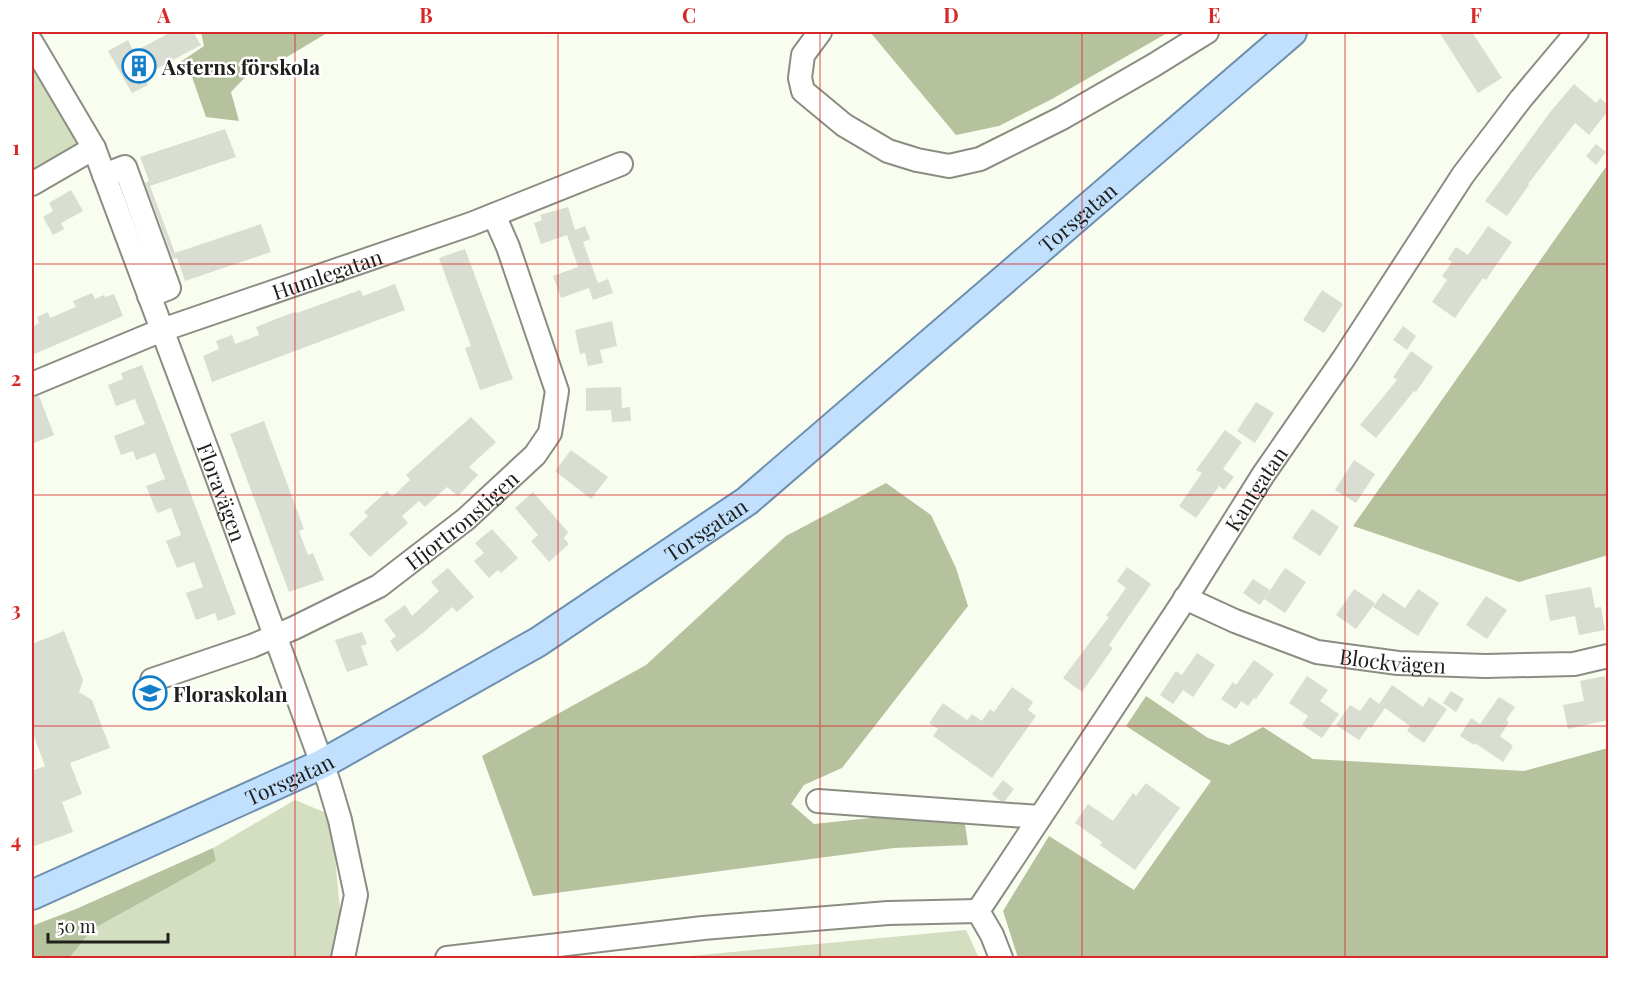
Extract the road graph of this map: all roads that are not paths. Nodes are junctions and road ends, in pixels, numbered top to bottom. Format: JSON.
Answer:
{"nodes":[{"id":1,"x":820,"y":32,"type":"edge"},
{"id":2,"x":1206,"y":32,"type":"edge"},
{"id":3,"x":1292,"y":32,"type":"edge"},
{"id":4,"x":1577,"y":32,"type":"edge"},
{"id":5,"x":32,"y":43,"type":"edge"},
{"id":6,"x":94,"y":148,"type":"junction"},
{"id":7,"x":621,"y":164,"type":"dead end"},
{"id":8,"x":32,"y":184,"type":"edge"},
{"id":9,"x":494,"y":214,"type":"junction"},
{"id":10,"x":162,"y":330,"type":"junction"},
{"id":11,"x":32,"y":384,"type":"edge"},
{"id":12,"x":1185,"y":598,"type":"junction"},
{"id":13,"x":275,"y":636,"type":"junction"},
{"id":14,"x":1608,"y":656,"type":"edge"},
{"id":15,"x":152,"y":680,"type":"dead end"},
{"id":16,"x":322,"y":764,"type":"junction"},
{"id":17,"x":818,"y":801,"type":"dead end"},
{"id":18,"x":1040,"y":817,"type":"junction"},
{"id":19,"x":32,"y":895,"type":"edge"},
{"id":20,"x":978,"y":911,"type":"junction"},
{"id":21,"x":344,"y":958,"type":"edge"},
{"id":22,"x":447,"y":958,"type":"edge"},
{"id":23,"x":1001,"y":958,"type":"edge"}],
"edges":[{"from":1,"to":2,"type":"street"},
{"from":3,"to":16,"type":"main road","name":"Torsgatan"},
{"from":4,"to":12,"type":"street","name":"Kantgatan"},
{"from":5,"to":6,"type":"street","name":"Floravägen"},
{"from":6,"to":8,"type":"street"},
{"from":6,"to":10,"type":"street","name":"Floravägen"},
{"from":7,"to":9,"type":"street","name":"Humlegatan"},
{"from":9,"to":10,"type":"street","name":"Humlegatan"},
{"from":9,"to":13,"type":"street","name":"Hjortronstigen"},
{"from":10,"to":11,"type":"street","name":"Humlegatan"},
{"from":10,"to":13,"type":"street","name":"Floravägen"},
{"from":12,"to":14,"type":"street","name":"Blockvägen"},
{"from":12,"to":18,"type":"street","name":"Kantgatan"},
{"from":13,"to":15,"type":"street","name":"Hjortronstigen"},
{"from":13,"to":16,"type":"street","name":"Floravägen"},
{"from":16,"to":19,"type":"main road","name":"Torsgatan"},
{"from":16,"to":21,"type":"street","name":"Floravägen"},
{"from":17,"to":18,"type":"street"},
{"from":18,"to":20,"type":"street","name":"Kantgatan"},
{"from":20,"to":22,"type":"street"},
{"from":20,"to":23,"type":"street"}]}
